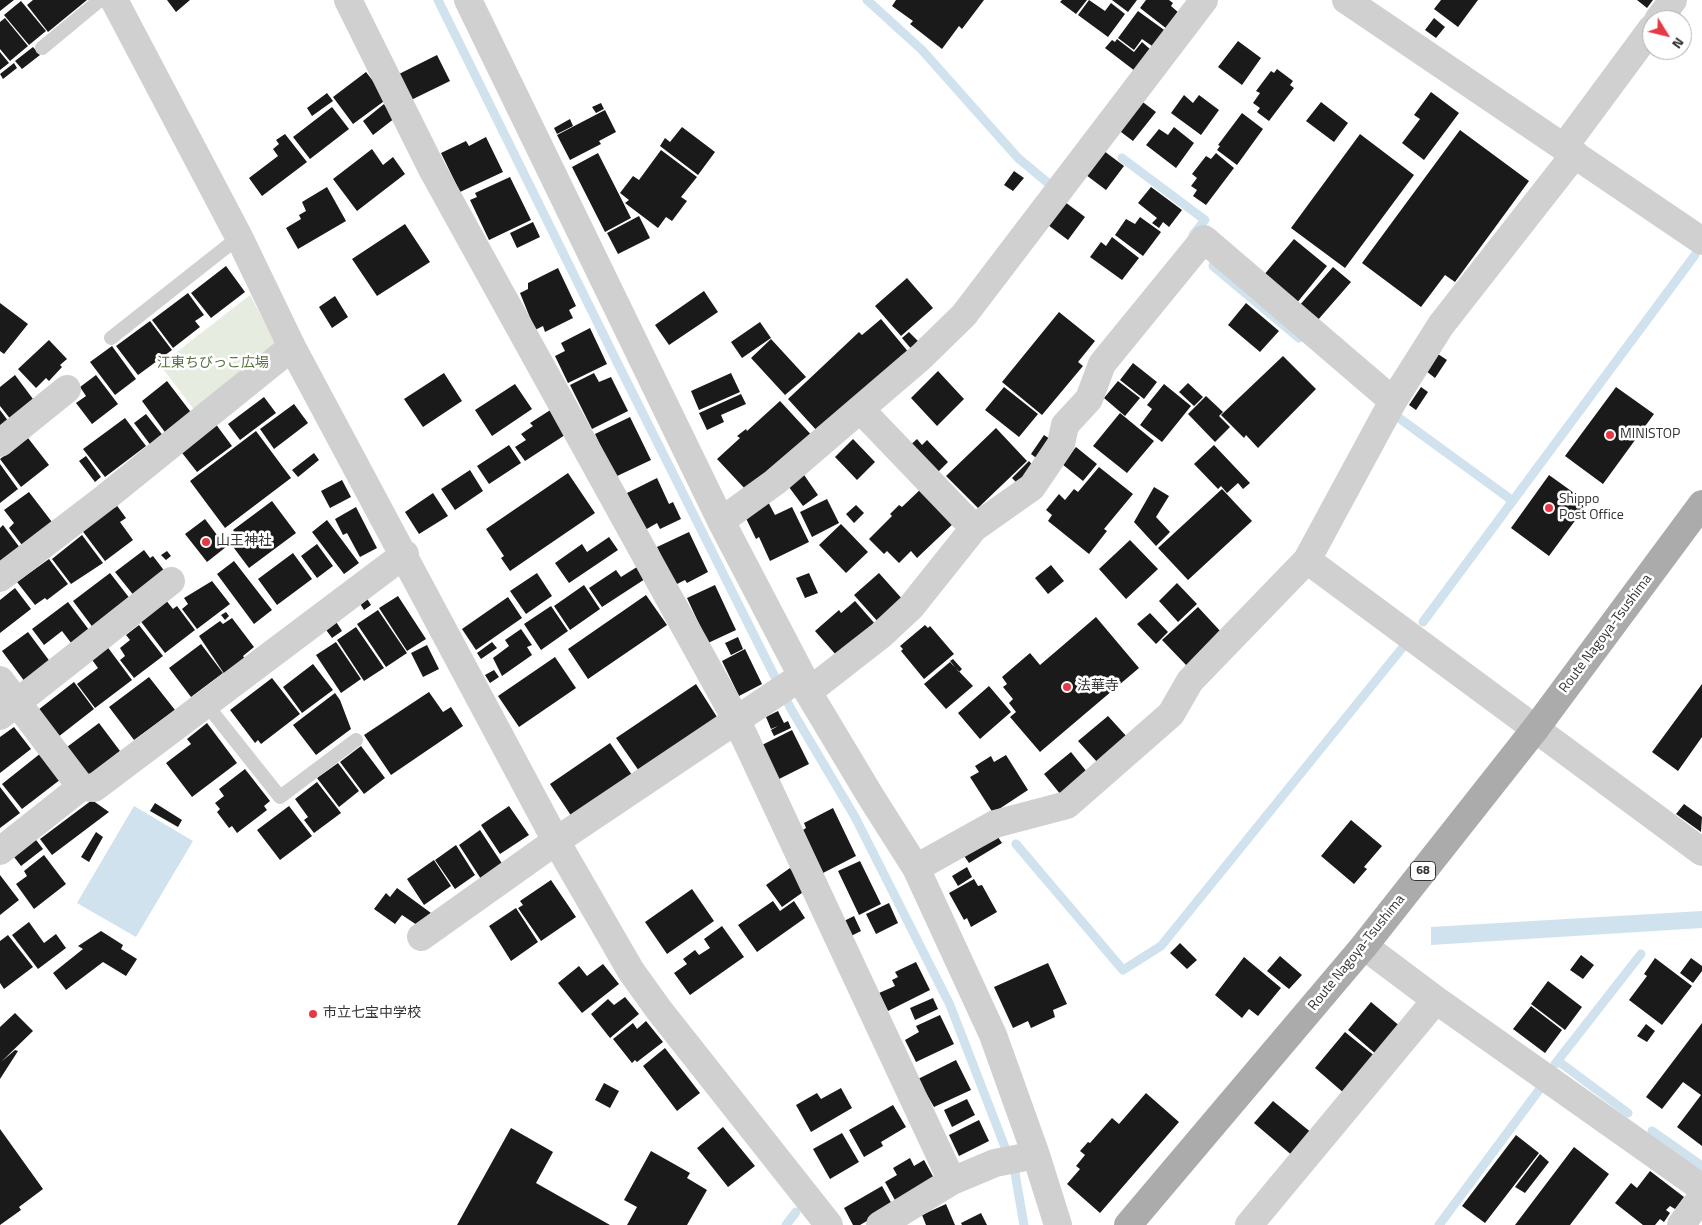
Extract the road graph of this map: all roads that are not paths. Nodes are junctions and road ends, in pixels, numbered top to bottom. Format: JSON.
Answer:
{"nodes":[{"id":1,"x":100,"y":0,"type":"edge"},
{"id":2,"x":114,"y":0,"type":"edge"},
{"id":3,"x":348,"y":0,"type":"edge"},
{"id":4,"x":468,"y":0,"type":"edge"},
{"id":5,"x":1204,"y":0,"type":"edge"},
{"id":6,"x":1346,"y":0,"type":"edge"},
{"id":7,"x":1642,"y":43,"type":"edge"},
{"id":8,"x":42,"y":48,"type":"dead end"},
{"id":9,"x":1569,"y":150,"type":"junction"},
{"id":10,"x":239,"y":237,"type":"junction"},
{"id":11,"x":1702,"y":241,"type":"edge"},
{"id":12,"x":110,"y":338,"type":"dead end"},
{"id":13,"x":292,"y":346,"type":"junction"},
{"id":14,"x":67,"y":389,"type":"dead end"},
{"id":15,"x":1393,"y":401,"type":"junction"},
{"id":16,"x":860,"y":409,"type":"junction"},
{"id":17,"x":0,"y":443,"type":"edge"},
{"id":18,"x":1702,"y":504,"type":"edge"},
{"id":19,"x":720,"y":521,"type":"junction"},
{"id":20,"x":974,"y":528,"type":"junction"},
{"id":21,"x":405,"y":554,"type":"junction"},
{"id":22,"x":1307,"y":560,"type":"junction"},
{"id":23,"x":0,"y":578,"type":"edge"},
{"id":24,"x":171,"y":581,"type":"dead end"},
{"id":25,"x":0,"y":680,"type":"edge"},
{"id":26,"x":794,"y":687,"type":"junction"},
{"id":27,"x":206,"y":704,"type":"junction"},
{"id":28,"x":9,"y":709,"type":"edge"},
{"id":29,"x":736,"y":721,"type":"junction"},
{"id":30,"x":1536,"y":728,"type":"junction"},
{"id":31,"x":356,"y":740,"type":"dead end"},
{"id":32,"x":81,"y":787,"type":"junction"},
{"id":33,"x":556,"y":841,"type":"junction"},
{"id":34,"x":0,"y":851,"type":"edge"},
{"id":35,"x":1702,"y":852,"type":"edge"},
{"id":36,"x":916,"y":868,"type":"junction"},
{"id":37,"x":421,"y":937,"type":"dead end"},
{"id":38,"x":1364,"y":946,"type":"junction"},
{"id":39,"x":1436,"y":1000,"type":"junction"},
{"id":40,"x":1031,"y":1156,"type":"junction"},
{"id":41,"x":952,"y":1181,"type":"junction"},
{"id":42,"x":1702,"y":1188,"type":"edge"},
{"id":43,"x":1702,"y":1197,"type":"edge"},
{"id":44,"x":830,"y":1225,"type":"edge"},
{"id":45,"x":880,"y":1225,"type":"edge"},
{"id":46,"x":1058,"y":1225,"type":"edge"},
{"id":47,"x":1128,"y":1225,"type":"edge"},
{"id":48,"x":1249,"y":1225,"type":"edge"},
{"id":49,"x":1681,"y":1225,"type":"edge"}],
"edges":[{"from":1,"to":8,"type":"lane"},
{"from":2,"to":10,"type":"street"},
{"from":3,"to":29,"type":"street"},
{"from":4,"to":19,"type":"street"},
{"from":5,"to":16,"type":"street"},
{"from":6,"to":9,"type":"street"},
{"from":7,"to":9,"type":"street"},
{"from":9,"to":11,"type":"street"},
{"from":9,"to":15,"type":"street"},
{"from":10,"to":12,"type":"lane"},
{"from":10,"to":13,"type":"street"},
{"from":13,"to":21,"type":"street"},
{"from":13,"to":23,"type":"street"},
{"from":14,"to":17,"type":"street"},
{"from":15,"to":20,"type":"street"},
{"from":15,"to":22,"type":"street"},
{"from":16,"to":19,"type":"street"},
{"from":16,"to":20,"type":"street"},
{"from":18,"to":30,"type":"main road","name":"Route Nagoya-Tsushima","number":"68"},
{"from":19,"to":26,"type":"street"},
{"from":20,"to":26,"type":"street"},
{"from":21,"to":27,"type":"street"},
{"from":21,"to":33,"type":"street"},
{"from":22,"to":30,"type":"street"},
{"from":22,"to":36,"type":"street"},
{"from":24,"to":28,"type":"street"},
{"from":25,"to":28,"type":"street"},
{"from":26,"to":29,"type":"street"},
{"from":26,"to":36,"type":"street"},
{"from":27,"to":31,"type":"lane"},
{"from":27,"to":32,"type":"street"},
{"from":28,"to":32,"type":"street"},
{"from":29,"to":33,"type":"street"},
{"from":29,"to":41,"type":"street"},
{"from":30,"to":35,"type":"street"},
{"from":30,"to":38,"type":"main road","name":"Route Nagoya-Tsushima","number":"68"},
{"from":32,"to":34,"type":"street"},
{"from":33,"to":37,"type":"street"},
{"from":33,"to":44,"type":"street"},
{"from":36,"to":40,"type":"street"},
{"from":38,"to":39,"type":"street"},
{"from":38,"to":47,"type":"main road","name":"Route Nagoya-Tsushima","number":"68"},
{"from":39,"to":42,"type":"street"},
{"from":39,"to":48,"type":"street"},
{"from":40,"to":41,"type":"street"},
{"from":40,"to":46,"type":"street"},
{"from":41,"to":45,"type":"street"},
{"from":43,"to":49,"type":"street"}]}
